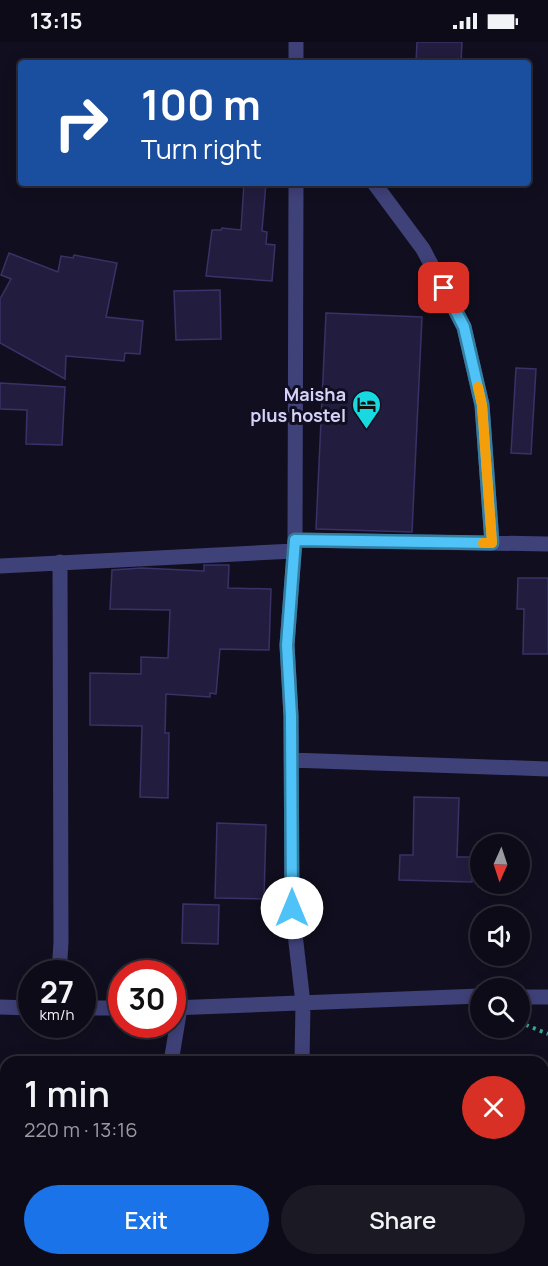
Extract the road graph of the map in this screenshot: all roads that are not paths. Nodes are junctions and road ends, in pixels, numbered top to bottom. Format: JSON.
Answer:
{"nodes":[{"id":1,"x":296,"y":42,"type":"edge"},
{"id":2,"x":296,"y":60,"type":"edge"},
{"id":3,"x":296,"y":186,"type":"edge"},
{"id":4,"x":376,"y":186,"type":"edge"},
{"id":5,"x":492,"y":543,"type":"junction"},
{"id":6,"x":548,"y":544,"type":"edge"},
{"id":7,"x":294,"y":546,"type":"junction"},
{"id":8,"x":60,"y":562,"type":"junction"},
{"id":9,"x":0,"y":566,"type":"edge"},
{"id":10,"x":291,"y":760,"type":"junction"},
{"id":11,"x":548,"y":769,"type":"edge"},
{"id":12,"x":60,"y":960,"type":"edge"},
{"id":13,"x":470,"y":996,"type":"edge"},
{"id":14,"x":530,"y":997,"type":"edge"},
{"id":15,"x":548,"y":997,"type":"edge"},
{"id":16,"x":303,"y":1003,"type":"junction"},
{"id":17,"x":0,"y":1007,"type":"edge"},
{"id":18,"x":18,"y":1008,"type":"edge"},
{"id":19,"x":186,"y":1008,"type":"edge"},
{"id":20,"x":173,"y":1038,"type":"edge"},
{"id":21,"x":172,"y":1056,"type":"edge"},
{"id":22,"x":302,"y":1056,"type":"edge"}],
"edges":[{"from":1,"to":2,"type":"street"},
{"from":3,"to":7,"type":"street"},
{"from":4,"to":5,"type":"street"},
{"from":5,"to":6,"type":"street"},
{"from":5,"to":7,"type":"street"},
{"from":7,"to":8,"type":"street"},
{"from":7,"to":10,"type":"street"},
{"from":8,"to":9,"type":"street"},
{"from":8,"to":12,"type":"street"},
{"from":10,"to":11,"type":"street"},
{"from":10,"to":16,"type":"street"},
{"from":13,"to":16,"type":"street"},
{"from":14,"to":15,"type":"street"},
{"from":16,"to":19,"type":"street"},
{"from":16,"to":22,"type":"street"},
{"from":17,"to":18,"type":"street"},
{"from":20,"to":21,"type":"street"}]}
